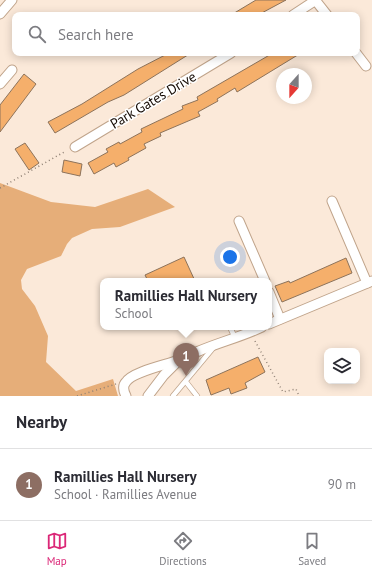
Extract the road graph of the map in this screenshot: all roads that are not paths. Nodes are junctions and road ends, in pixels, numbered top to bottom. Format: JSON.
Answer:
{"nodes":[{"id":1,"x":12,"y":0,"type":"edge"},
{"id":2,"x":316,"y":1,"type":"edge"},
{"id":3,"x":298,"y":12,"type":"edge"},
{"id":4,"x":325,"y":12,"type":"edge"},
{"id":5,"x":0,"y":14,"type":"edge"},
{"id":6,"x":226,"y":56,"type":"edge"},
{"id":7,"x":358,"y":56,"type":"edge"},
{"id":8,"x":366,"y":66,"type":"dead end"},
{"id":9,"x":12,"y":70,"type":"dead end"},
{"id":10,"x":0,"y":84,"type":"edge"},
{"id":11,"x":75,"y":147,"type":"road end"},
{"id":12,"x":332,"y":201,"type":"dead end"},
{"id":13,"x":240,"y":221,"type":"dead end"},
{"id":14,"x":263,"y":278,"type":"edge"},
{"id":15,"x":370,"y":282,"type":"edge"},
{"id":16,"x":272,"y":299,"type":"edge"},
{"id":17,"x":280,"y":319,"type":"junction"},
{"id":18,"x":272,"y":323,"type":"edge"},
{"id":19,"x":231,"y":330,"type":"edge"},
{"id":20,"x":255,"y":330,"type":"edge"},
{"id":21,"x":235,"y":339,"type":"junction"},
{"id":22,"x":215,"y":346,"type":"junction"},
{"id":23,"x":178,"y":361,"type":"junction"},
{"id":24,"x":186,"y":382,"type":"junction"},
{"id":25,"x":126,"y":396,"type":"edge"},
{"id":26,"x":148,"y":396,"type":"edge"},
{"id":27,"x":173,"y":396,"type":"edge"},
{"id":28,"x":197,"y":396,"type":"edge"}],
"edges":[{"from":1,"to":5,"type":"street"},
{"from":2,"to":3,"type":"street"},
{"from":2,"to":4,"type":"street"},
{"from":6,"to":11,"type":"street","name":"Park Gates Drive"},
{"from":7,"to":8,"type":"street"},
{"from":9,"to":10,"type":"street"},
{"from":12,"to":15,"type":"street"},
{"from":13,"to":14,"type":"street"},
{"from":15,"to":17,"type":"street"},
{"from":16,"to":17,"type":"street"},
{"from":17,"to":18,"type":"street"},
{"from":19,"to":21,"type":"lane"},
{"from":20,"to":21,"type":"street"},
{"from":21,"to":22,"type":"street"},
{"from":22,"to":23,"type":"street"},
{"from":22,"to":24,"type":"lane"},
{"from":23,"to":25,"type":"street"},
{"from":23,"to":26,"type":"street"},
{"from":24,"to":27,"type":"lane"},
{"from":24,"to":28,"type":"lane"}]}
